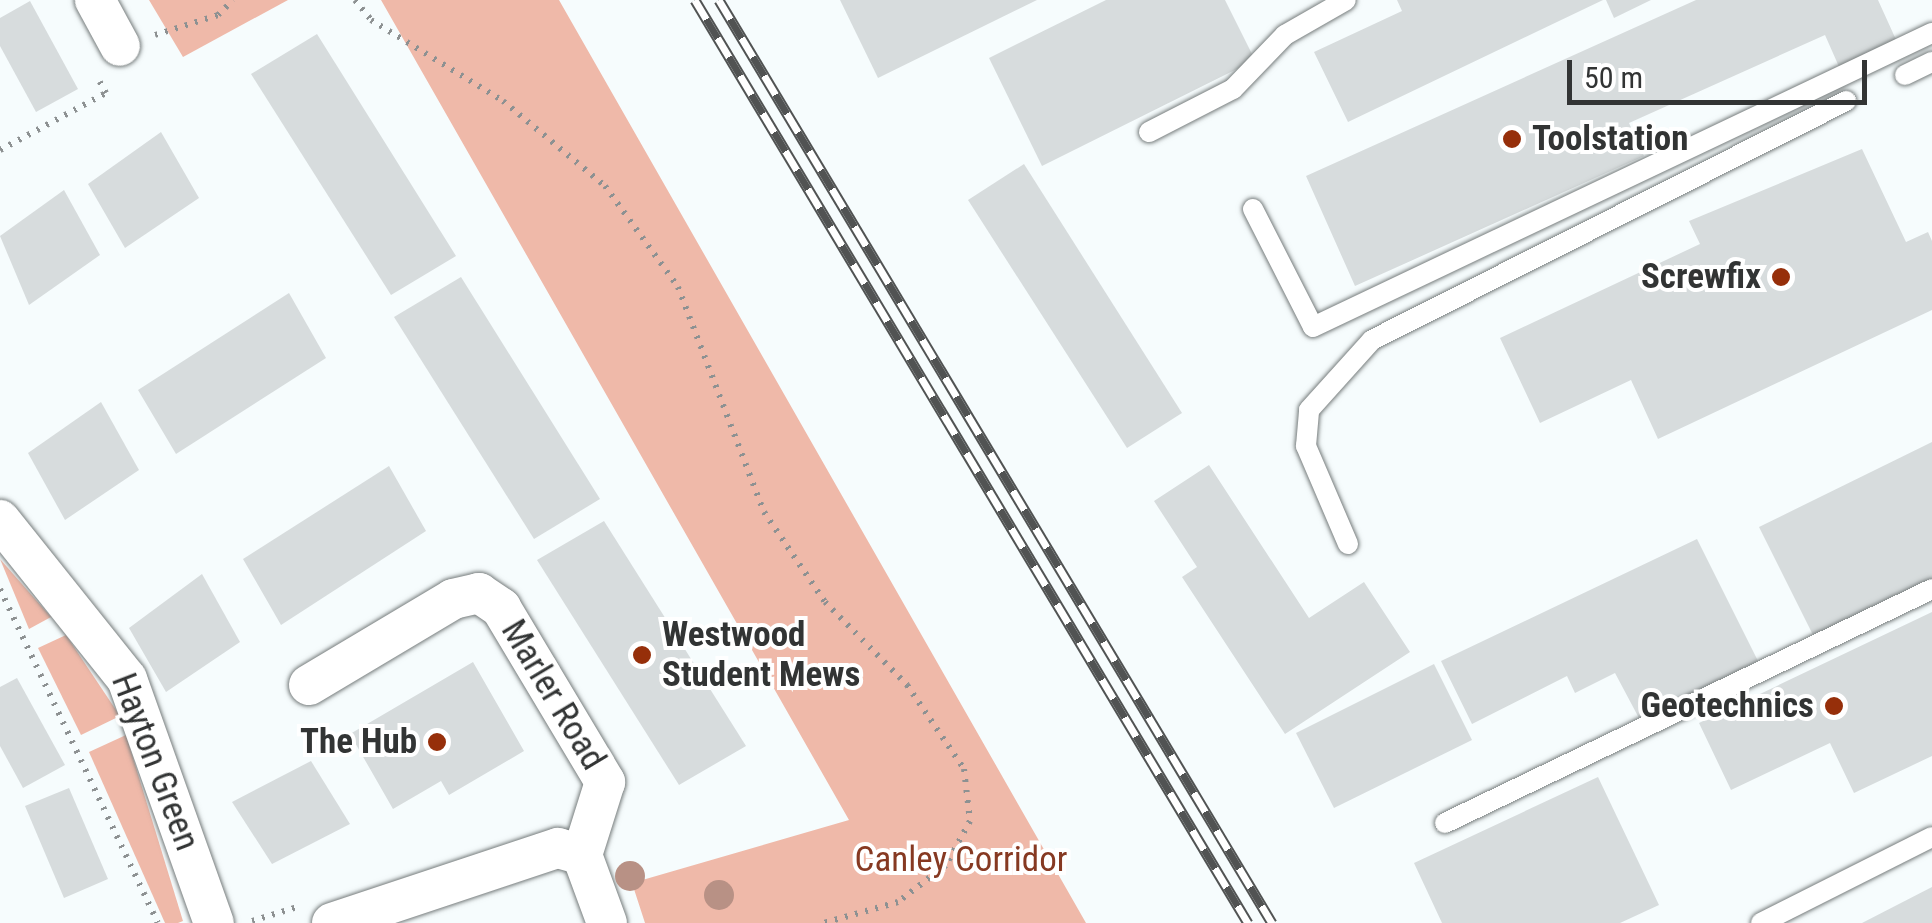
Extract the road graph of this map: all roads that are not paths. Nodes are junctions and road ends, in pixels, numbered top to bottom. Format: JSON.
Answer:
{"nodes":[{"id":1,"x":95,"y":0,"type":"edge"},
{"id":2,"x":1346,"y":0,"type":"edge"},
{"id":3,"x":1932,"y":33,"type":"edge"},
{"id":4,"x":105,"y":54,"type":"road end"},
{"id":5,"x":1932,"y":62,"type":"edge"},
{"id":6,"x":1904,"y":74,"type":"dead end"},
{"id":7,"x":1846,"y":101,"type":"dead end"},
{"id":8,"x":1150,"y":132,"type":"dead end"},
{"id":9,"x":1253,"y":209,"type":"dead end"},
{"id":10,"x":0,"y":520,"type":"edge"},
{"id":11,"x":1348,"y":544,"type":"dead end"},
{"id":12,"x":1932,"y":588,"type":"edge"},
{"id":13,"x":309,"y":685,"type":"dead end"},
{"id":14,"x":1445,"y":823,"type":"dead end"},
{"id":15,"x":1932,"y":837,"type":"edge"},
{"id":16,"x":582,"y":855,"type":"junction"},
{"id":17,"x":214,"y":923,"type":"edge"},
{"id":18,"x":332,"y":923,"type":"edge"},
{"id":19,"x":607,"y":923,"type":"edge"},
{"id":20,"x":1761,"y":923,"type":"edge"}],
"edges":[{"from":1,"to":4,"type":"street"},
{"from":2,"to":8,"type":"lane"},
{"from":3,"to":9,"type":"lane"},
{"from":5,"to":6,"type":"lane"},
{"from":7,"to":11,"type":"lane"},
{"from":10,"to":17,"type":"street","name":"Hayton Green"},
{"from":12,"to":14,"type":"lane"},
{"from":13,"to":16,"type":"street","name":"Marler Road"},
{"from":15,"to":20,"type":"lane"},
{"from":16,"to":18,"type":"street"},
{"from":16,"to":19,"type":"street"}]}
